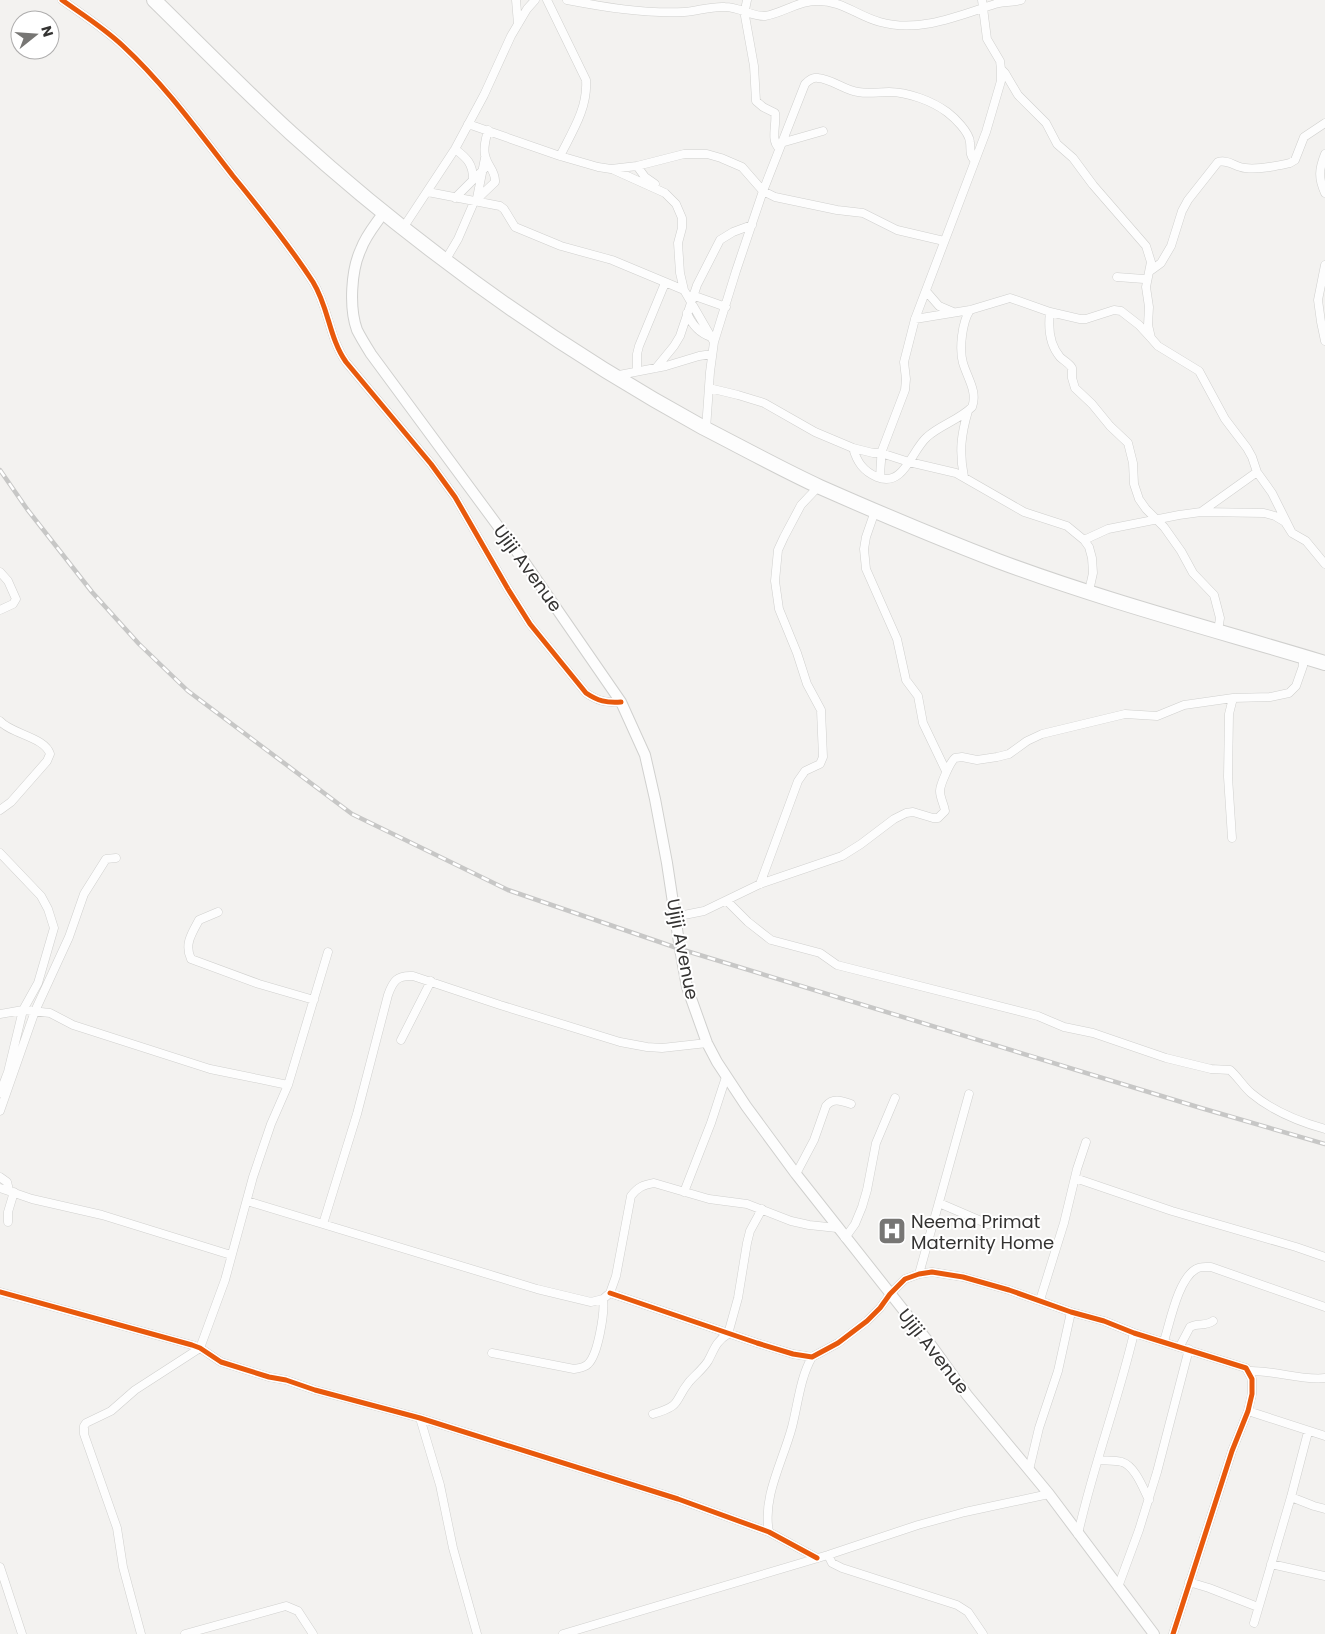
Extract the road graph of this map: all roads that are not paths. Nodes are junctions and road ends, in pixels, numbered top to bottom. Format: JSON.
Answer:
{"nodes":[{"id":1,"x":62,"y":0,"type":"edge"},
{"id":2,"x":154,"y":0,"type":"edge"},
{"id":3,"x":516,"y":0,"type":"edge"},
{"id":4,"x":535,"y":0,"type":"edge"},
{"id":5,"x":548,"y":0,"type":"edge"},
{"id":6,"x":567,"y":0,"type":"edge"},
{"id":7,"x":626,"y":0,"type":"edge"},
{"id":8,"x":747,"y":0,"type":"edge"},
{"id":9,"x":1021,"y":0,"type":"edge"},
{"id":10,"x":808,"y":1,"type":"edge"},
{"id":11,"x":982,"y":4,"type":"edge"},
{"id":12,"x":623,"y":8,"type":"junction"},
{"id":13,"x":744,"y":10,"type":"junction"},
{"id":14,"x":518,"y":24,"type":"junction"},
{"id":15,"x":1001,"y":69,"type":"junction"},
{"id":16,"x":1325,"y":123,"type":"edge"},
{"id":17,"x":468,"y":124,"type":"junction"},
{"id":18,"x":488,"y":130,"type":"junction"},
{"id":19,"x":822,"y":131,"type":"dead end"},
{"id":20,"x":780,"y":146,"type":"junction"},
{"id":21,"x":455,"y":149,"type":"junction"},
{"id":22,"x":1325,"y":154,"type":"edge"},
{"id":23,"x":485,"y":156,"type":"junction"},
{"id":24,"x":560,"y":156,"type":"junction"},
{"id":25,"x":974,"y":160,"type":"junction"},
{"id":26,"x":637,"y":166,"type":"junction"},
{"id":27,"x":484,"y":169,"type":"junction"},
{"id":28,"x":612,"y":169,"type":"junction"},
{"id":29,"x":473,"y":180,"type":"junction"},
{"id":30,"x":763,"y":190,"type":"junction"},
{"id":31,"x":428,"y":192,"type":"junction"},
{"id":32,"x":665,"y":193,"type":"junction"},
{"id":33,"x":1325,"y":193,"type":"edge"},
{"id":34,"x":454,"y":198,"type":"junction"},
{"id":35,"x":476,"y":200,"type":"junction"},
{"id":36,"x":384,"y":212,"type":"junction"},
{"id":37,"x":752,"y":225,"type":"junction"},
{"id":38,"x":403,"y":228,"type":"junction"},
{"id":39,"x":944,"y":241,"type":"junction"},
{"id":40,"x":445,"y":261,"type":"junction"},
{"id":41,"x":1325,"y":265,"type":"edge"},
{"id":42,"x":1150,"y":271,"type":"junction"},
{"id":43,"x":1117,"y":277,"type":"dead end"},
{"id":44,"x":1147,"y":281,"type":"junction"},
{"id":45,"x":665,"y":283,"type":"junction"},
{"id":46,"x":684,"y":290,"type":"junction"},
{"id":47,"x":926,"y":291,"type":"junction"},
{"id":48,"x":692,"y":297,"type":"junction"},
{"id":49,"x":726,"y":307,"type":"junction"},
{"id":50,"x":970,"y":310,"type":"junction"},
{"id":51,"x":955,"y":312,"type":"junction"},
{"id":52,"x":1050,"y":312,"type":"junction"},
{"id":53,"x":687,"y":313,"type":"junction"},
{"id":54,"x":915,"y":318,"type":"junction"},
{"id":55,"x":964,"y":322,"type":"junction"},
{"id":56,"x":1152,"y":338,"type":"junction"},
{"id":57,"x":713,"y":339,"type":"junction"},
{"id":58,"x":1325,"y":341,"type":"edge"},
{"id":59,"x":712,"y":354,"type":"junction"},
{"id":60,"x":656,"y":368,"type":"junction"},
{"id":61,"x":636,"y":370,"type":"junction"},
{"id":62,"x":614,"y":376,"type":"junction"},
{"id":63,"x":709,"y":388,"type":"junction"},
{"id":64,"x":968,"y":411,"type":"junction"},
{"id":65,"x":706,"y":429,"type":"junction"},
{"id":66,"x":853,"y":448,"type":"junction"},
{"id":67,"x":881,"y":453,"type":"junction"},
{"id":68,"x":909,"y":462,"type":"junction"},
{"id":69,"x":1257,"y":472,"type":"junction"},
{"id":70,"x":964,"y":477,"type":"junction"},
{"id":71,"x":881,"y":478,"type":"junction"},
{"id":72,"x":819,"y":486,"type":"junction"},
{"id":73,"x":875,"y":511,"type":"junction"},
{"id":74,"x":1201,"y":512,"type":"junction"},
{"id":75,"x":1156,"y":518,"type":"junction"},
{"id":76,"x":1292,"y":533,"type":"junction"},
{"id":77,"x":1084,"y":540,"type":"junction"},
{"id":78,"x":1325,"y":564,"type":"edge"},
{"id":79,"x":0,"y":572,"type":"edge"},
{"id":80,"x":1089,"y":591,"type":"junction"},
{"id":81,"x":0,"y":610,"type":"edge"},
{"id":82,"x":1218,"y":631,"type":"junction"},
{"id":83,"x":1303,"y":656,"type":"junction"},
{"id":84,"x":1325,"y":663,"type":"edge"},
{"id":85,"x":1233,"y":698,"type":"junction"},
{"id":86,"x":621,"y":702,"type":"junction"},
{"id":87,"x":0,"y":721,"type":"edge"},
{"id":88,"x":946,"y":771,"type":"junction"},
{"id":89,"x":0,"y":810,"type":"edge"},
{"id":90,"x":1232,"y":838,"type":"dead end"},
{"id":91,"x":0,"y":852,"type":"edge"},
{"id":92,"x":116,"y":858,"type":"dead end"},
{"id":93,"x":760,"y":884,"type":"junction"},
{"id":94,"x":727,"y":901,"type":"junction"},
{"id":95,"x":218,"y":912,"type":"dead end"},
{"id":96,"x":674,"y":918,"type":"junction"},
{"id":97,"x":328,"y":952,"type":"dead end"},
{"id":98,"x":431,"y":981,"type":"junction"},
{"id":99,"x":314,"y":1000,"type":"junction"},
{"id":100,"x":23,"y":1010,"type":"junction"},
{"id":101,"x":35,"y":1011,"type":"junction"},
{"id":102,"x":0,"y":1014,"type":"edge"},
{"id":103,"x":400,"y":1040,"type":"dead end"},
{"id":104,"x":707,"y":1044,"type":"junction"},
{"id":105,"x":726,"y":1077,"type":"junction"},
{"id":106,"x":288,"y":1085,"type":"junction"},
{"id":107,"x":0,"y":1093,"type":"edge"},
{"id":108,"x":969,"y":1094,"type":"dead end"},
{"id":109,"x":895,"y":1098,"type":"dead end"},
{"id":110,"x":851,"y":1104,"type":"dead end"},
{"id":111,"x":0,"y":1111,"type":"edge"},
{"id":112,"x":1325,"y":1129,"type":"edge"},
{"id":113,"x":1086,"y":1142,"type":"dead end"},
{"id":114,"x":796,"y":1174,"type":"junction"},
{"id":115,"x":0,"y":1178,"type":"edge"},
{"id":116,"x":1075,"y":1178,"type":"junction"},
{"id":117,"x":0,"y":1188,"type":"edge"},
{"id":118,"x":12,"y":1191,"type":"junction"},
{"id":119,"x":684,"y":1192,"type":"junction"},
{"id":120,"x":246,"y":1201,"type":"junction"},
{"id":121,"x":939,"y":1203,"type":"junction"},
{"id":122,"x":762,"y":1209,"type":"junction"},
{"id":123,"x":8,"y":1222,"type":"dead end"},
{"id":124,"x":323,"y":1224,"type":"junction"},
{"id":125,"x":988,"y":1224,"type":"dead end"},
{"id":126,"x":837,"y":1228,"type":"junction"},
{"id":127,"x":846,"y":1238,"type":"junction"},
{"id":128,"x":231,"y":1255,"type":"junction"},
{"id":129,"x":1325,"y":1258,"type":"edge"},
{"id":130,"x":919,"y":1274,"type":"junction"},
{"id":131,"x":0,"y":1292,"type":"edge"},
{"id":132,"x":610,"y":1293,"type":"junction"},
{"id":133,"x":890,"y":1294,"type":"junction"},
{"id":134,"x":603,"y":1299,"type":"junction"},
{"id":135,"x":1040,"y":1300,"type":"junction"},
{"id":136,"x":1325,"y":1307,"type":"edge"},
{"id":137,"x":1071,"y":1312,"type":"junction"},
{"id":138,"x":1213,"y":1321,"type":"dead end"},
{"id":139,"x":1134,"y":1333,"type":"junction"},
{"id":140,"x":728,"y":1334,"type":"junction"},
{"id":141,"x":1164,"y":1341,"type":"junction"},
{"id":142,"x":1180,"y":1346,"type":"junction"},
{"id":143,"x":200,"y":1348,"type":"junction"},
{"id":144,"x":1189,"y":1349,"type":"junction"},
{"id":145,"x":492,"y":1353,"type":"dead end"},
{"id":146,"x":812,"y":1356,"type":"junction"},
{"id":147,"x":1249,"y":1370,"type":"junction"},
{"id":148,"x":1325,"y":1370,"type":"edge"},
{"id":149,"x":1324,"y":1378,"type":"edge"},
{"id":150,"x":1248,"y":1411,"type":"junction"},
{"id":151,"x":653,"y":1414,"type":"dead end"},
{"id":152,"x":420,"y":1418,"type":"junction"},
{"id":153,"x":1308,"y":1432,"type":"junction"},
{"id":154,"x":1325,"y":1436,"type":"edge"},
{"id":155,"x":1098,"y":1460,"type":"junction"},
{"id":156,"x":1029,"y":1470,"type":"junction"},
{"id":157,"x":1049,"y":1494,"type":"junction"},
{"id":158,"x":1291,"y":1497,"type":"junction"},
{"id":159,"x":1149,"y":1500,"type":"junction"},
{"id":160,"x":1325,"y":1509,"type":"edge"},
{"id":161,"x":769,"y":1532,"type":"junction"},
{"id":162,"x":1078,"y":1534,"type":"junction"},
{"id":163,"x":828,"y":1555,"type":"junction"},
{"id":164,"x":817,"y":1558,"type":"junction"},
{"id":165,"x":1271,"y":1564,"type":"junction"},
{"id":166,"x":0,"y":1568,"type":"edge"},
{"id":167,"x":1325,"y":1576,"type":"edge"},
{"id":168,"x":1189,"y":1582,"type":"junction"},
{"id":169,"x":1118,"y":1587,"type":"junction"},
{"id":170,"x":1258,"y":1607,"type":"junction"},
{"id":171,"x":1254,"y":1623,"type":"dead end"},
{"id":172,"x":582,"y":1631,"type":"edge"},
{"id":173,"x":22,"y":1634,"type":"edge"},
{"id":174,"x":141,"y":1634,"type":"edge"},
{"id":175,"x":185,"y":1634,"type":"edge"},
{"id":176,"x":313,"y":1634,"type":"edge"},
{"id":177,"x":477,"y":1634,"type":"edge"},
{"id":178,"x":563,"y":1634,"type":"edge"},
{"id":179,"x":983,"y":1634,"type":"edge"},
{"id":180,"x":1154,"y":1634,"type":"edge"},
{"id":181,"x":1173,"y":1634,"type":"edge"}],
"edges":[{"from":1,"to":86,"type":"street"},
{"from":2,"to":36,"type":"highway"},
{"from":3,"to":14,"type":"street"},
{"from":4,"to":14,"type":"street"},
{"from":5,"to":24,"type":"street"},
{"from":6,"to":12,"type":"street"},
{"from":7,"to":12,"type":"street"},
{"from":8,"to":13,"type":"street"},
{"from":9,"to":11,"type":"street"},
{"from":10,"to":11,"type":"street"},
{"from":10,"to":13,"type":"street"},
{"from":11,"to":15,"type":"street"},
{"from":12,"to":13,"type":"street"},
{"from":13,"to":20,"type":"street"},
{"from":14,"to":17,"type":"street"},
{"from":15,"to":25,"type":"street"},
{"from":15,"to":42,"type":"street"},
{"from":16,"to":42,"type":"street"},
{"from":17,"to":18,"type":"street"},
{"from":17,"to":21,"type":"street"},
{"from":18,"to":23,"type":"street"},
{"from":18,"to":24,"type":"street"},
{"from":19,"to":20,"type":"street"},
{"from":20,"to":25,"type":"street"},
{"from":20,"to":30,"type":"street"},
{"from":21,"to":29,"type":"street"},
{"from":21,"to":31,"type":"street"},
{"from":22,"to":33,"type":"street"},
{"from":23,"to":27,"type":"street"},
{"from":23,"to":35,"type":"street"},
{"from":24,"to":28,"type":"street"},
{"from":25,"to":39,"type":"street"},
{"from":26,"to":28,"type":"street"},
{"from":26,"to":30,"type":"street"},
{"from":26,"to":32,"type":"street"},
{"from":27,"to":29,"type":"street"},
{"from":27,"to":35,"type":"street"},
{"from":28,"to":32,"type":"street"},
{"from":29,"to":34,"type":"street"},
{"from":30,"to":37,"type":"street"},
{"from":30,"to":39,"type":"street"},
{"from":31,"to":34,"type":"street"},
{"from":31,"to":38,"type":"street"},
{"from":32,"to":46,"type":"street"},
{"from":34,"to":35,"type":"street"},
{"from":35,"to":40,"type":"street"},
{"from":35,"to":45,"type":"street"},
{"from":36,"to":38,"type":"highway"},
{"from":36,"to":86,"type":"main road","name":"Ujiji Avenue"},
{"from":37,"to":48,"type":"street"},
{"from":37,"to":49,"type":"street"},
{"from":38,"to":40,"type":"highway"},
{"from":39,"to":47,"type":"street"},
{"from":40,"to":62,"type":"highway"},
{"from":41,"to":58,"type":"street"},
{"from":42,"to":44,"type":"street"},
{"from":43,"to":44,"type":"street"},
{"from":44,"to":56,"type":"street"},
{"from":45,"to":46,"type":"street"},
{"from":45,"to":61,"type":"street"},
{"from":46,"to":48,"type":"street"},
{"from":47,"to":51,"type":"street"},
{"from":47,"to":54,"type":"street"},
{"from":48,"to":49,"type":"street"},
{"from":48,"to":53,"type":"street"},
{"from":48,"to":57,"type":"street"},
{"from":49,"to":57,"type":"street"},
{"from":50,"to":51,"type":"street"},
{"from":50,"to":52,"type":"street"},
{"from":50,"to":55,"type":"street"},
{"from":51,"to":54,"type":"street"},
{"from":51,"to":55,"type":"street"},
{"from":52,"to":56,"type":"street"},
{"from":52,"to":75,"type":"street"},
{"from":53,"to":57,"type":"street"},
{"from":53,"to":60,"type":"street"},
{"from":54,"to":67,"type":"street"},
{"from":55,"to":64,"type":"street"},
{"from":56,"to":69,"type":"street"},
{"from":57,"to":59,"type":"street"},
{"from":59,"to":60,"type":"street"},
{"from":59,"to":63,"type":"street"},
{"from":60,"to":61,"type":"street"},
{"from":61,"to":62,"type":"street"},
{"from":62,"to":65,"type":"highway"},
{"from":63,"to":65,"type":"street"},
{"from":63,"to":66,"type":"street"},
{"from":64,"to":68,"type":"street"},
{"from":64,"to":70,"type":"street"},
{"from":65,"to":72,"type":"highway"},
{"from":66,"to":67,"type":"street"},
{"from":66,"to":71,"type":"street"},
{"from":67,"to":68,"type":"street"},
{"from":67,"to":71,"type":"street"},
{"from":68,"to":70,"type":"street"},
{"from":68,"to":71,"type":"street"},
{"from":69,"to":74,"type":"street"},
{"from":69,"to":76,"type":"street"},
{"from":70,"to":77,"type":"street"},
{"from":72,"to":73,"type":"highway"},
{"from":72,"to":93,"type":"street"},
{"from":73,"to":80,"type":"highway"},
{"from":73,"to":88,"type":"street"},
{"from":74,"to":75,"type":"street"},
{"from":74,"to":76,"type":"street"},
{"from":75,"to":77,"type":"street"},
{"from":75,"to":82,"type":"street"},
{"from":76,"to":78,"type":"street"},
{"from":77,"to":80,"type":"street"},
{"from":79,"to":81,"type":"street"},
{"from":80,"to":82,"type":"highway"},
{"from":82,"to":83,"type":"highway"},
{"from":83,"to":84,"type":"highway"},
{"from":83,"to":85,"type":"street"},
{"from":85,"to":88,"type":"street"},
{"from":85,"to":90,"type":"street"},
{"from":86,"to":96,"type":"main road","name":"Ujiji Avenue"},
{"from":87,"to":89,"type":"street"},
{"from":88,"to":93,"type":"street"},
{"from":91,"to":100,"type":"street"},
{"from":92,"to":101,"type":"street"},
{"from":93,"to":94,"type":"street"},
{"from":94,"to":96,"type":"street"},
{"from":94,"to":112,"type":"street"},
{"from":95,"to":99,"type":"street"},
{"from":96,"to":104,"type":"main road","name":"Ujiji Avenue"},
{"from":97,"to":99,"type":"street"},
{"from":98,"to":103,"type":"street"},
{"from":98,"to":104,"type":"street"},
{"from":98,"to":124,"type":"street"},
{"from":99,"to":106,"type":"street"},
{"from":100,"to":101,"type":"street"},
{"from":100,"to":102,"type":"street"},
{"from":100,"to":107,"type":"street"},
{"from":101,"to":106,"type":"street"},
{"from":101,"to":111,"type":"street"},
{"from":104,"to":105,"type":"main road","name":"Ujiji Avenue"},
{"from":105,"to":114,"type":"main road","name":"Ujiji Avenue"},
{"from":105,"to":119,"type":"street"},
{"from":106,"to":120,"type":"street"},
{"from":108,"to":121,"type":"street"},
{"from":109,"to":127,"type":"street"},
{"from":110,"to":114,"type":"street"},
{"from":113,"to":116,"type":"street"},
{"from":114,"to":126,"type":"main road","name":"Ujiji Avenue"},
{"from":115,"to":118,"type":"street"},
{"from":116,"to":129,"type":"street"},
{"from":116,"to":135,"type":"street"},
{"from":117,"to":118,"type":"street"},
{"from":118,"to":123,"type":"street"},
{"from":118,"to":128,"type":"street"},
{"from":119,"to":122,"type":"street"},
{"from":119,"to":132,"type":"street"},
{"from":120,"to":124,"type":"street"},
{"from":120,"to":128,"type":"street"},
{"from":121,"to":125,"type":"street"},
{"from":121,"to":130,"type":"street"},
{"from":122,"to":126,"type":"street"},
{"from":122,"to":140,"type":"street"},
{"from":124,"to":134,"type":"street"},
{"from":126,"to":127,"type":"main road","name":"Ujiji Avenue"},
{"from":127,"to":133,"type":"main road","name":"Ujiji Avenue"},
{"from":128,"to":143,"type":"street"},
{"from":130,"to":133,"type":"street"},
{"from":130,"to":135,"type":"street"},
{"from":131,"to":143,"type":"street"},
{"from":132,"to":134,"type":"street"},
{"from":132,"to":140,"type":"street"},
{"from":133,"to":146,"type":"street"},
{"from":133,"to":156,"type":"main road","name":"Ujiji Avenue"},
{"from":134,"to":145,"type":"street"},
{"from":135,"to":137,"type":"street"},
{"from":136,"to":141,"type":"street"},
{"from":137,"to":139,"type":"street"},
{"from":137,"to":156,"type":"street"},
{"from":138,"to":142,"type":"street"},
{"from":139,"to":141,"type":"street"},
{"from":139,"to":155,"type":"street"},
{"from":140,"to":146,"type":"street"},
{"from":140,"to":151,"type":"street"},
{"from":141,"to":142,"type":"street"},
{"from":142,"to":144,"type":"street"},
{"from":143,"to":152,"type":"street"},
{"from":143,"to":174,"type":"street"},
{"from":144,"to":147,"type":"street"},
{"from":144,"to":159,"type":"street"},
{"from":146,"to":161,"type":"street"},
{"from":147,"to":149,"type":"street"},
{"from":147,"to":150,"type":"street"},
{"from":148,"to":149,"type":"street"},
{"from":150,"to":153,"type":"street"},
{"from":150,"to":168,"type":"street"},
{"from":152,"to":161,"type":"street"},
{"from":152,"to":177,"type":"street"},
{"from":153,"to":154,"type":"street"},
{"from":153,"to":158,"type":"street"},
{"from":155,"to":159,"type":"street"},
{"from":155,"to":162,"type":"street"},
{"from":156,"to":157,"type":"main road","name":"Ujiji Avenue"},
{"from":157,"to":162,"type":"main road","name":"Ujiji Avenue"},
{"from":157,"to":163,"type":"street"},
{"from":158,"to":160,"type":"street"},
{"from":158,"to":165,"type":"street"},
{"from":159,"to":169,"type":"street"},
{"from":161,"to":164,"type":"street"},
{"from":162,"to":169,"type":"main road","name":"Ujiji Avenue"},
{"from":163,"to":164,"type":"street"},
{"from":163,"to":179,"type":"street"},
{"from":164,"to":172,"type":"street"},
{"from":165,"to":167,"type":"street"},
{"from":165,"to":170,"type":"street"},
{"from":166,"to":173,"type":"street"},
{"from":168,"to":170,"type":"street"},
{"from":168,"to":181,"type":"street"},
{"from":169,"to":180,"type":"main road","name":"Ujiji Avenue"},
{"from":170,"to":171,"type":"street"},
{"from":172,"to":178,"type":"street"},
{"from":175,"to":176,"type":"street"}]}
